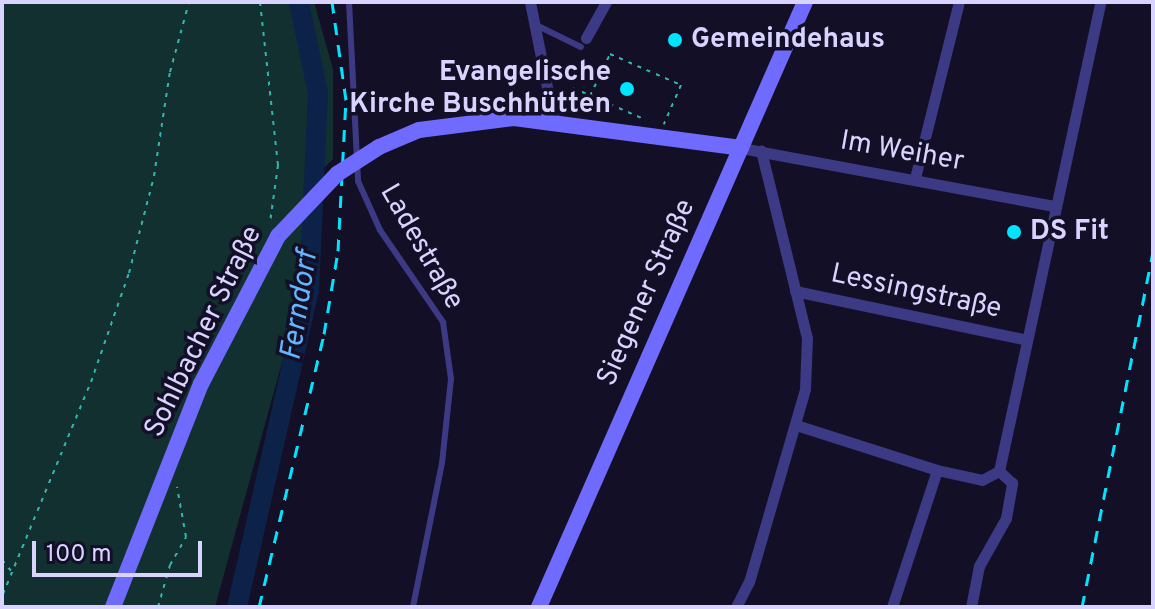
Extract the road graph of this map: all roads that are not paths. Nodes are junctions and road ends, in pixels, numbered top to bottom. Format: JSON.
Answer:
{"nodes":[{"id":1,"x":349,"y":2,"type":"edge"},
{"id":2,"x":530,"y":2,"type":"edge"},
{"id":3,"x":606,"y":2,"type":"edge"},
{"id":4,"x":805,"y":2,"type":"edge"},
{"id":5,"x":959,"y":2,"type":"edge"},
{"id":6,"x":1100,"y":2,"type":"edge"},
{"id":7,"x":536,"y":25,"type":"junction"},
{"id":8,"x":583,"y":43,"type":"joint"},
{"id":9,"x":554,"y":122,"type":"junction"},
{"id":10,"x":741,"y":148,"type":"junction"},
{"id":11,"x":761,"y":151,"type":"junction"},
{"id":12,"x":915,"y":178,"type":"junction"},
{"id":13,"x":1053,"y":206,"type":"junction"},
{"id":14,"x":795,"y":291,"type":"junction"},
{"id":15,"x":1027,"y":340,"type":"junction"},
{"id":16,"x":796,"y":425,"type":"junction"},
{"id":17,"x":937,"y":470,"type":"junction"},
{"id":18,"x":999,"y":471,"type":"junction"},
{"id":19,"x":113,"y":607,"type":"edge"},
{"id":20,"x":413,"y":607,"type":"edge"},
{"id":21,"x":539,"y":607,"type":"edge"},
{"id":22,"x":736,"y":607,"type":"edge"},
{"id":23,"x":892,"y":607,"type":"edge"},
{"id":24,"x":971,"y":607,"type":"edge"}],
"edges":[{"from":1,"to":20,"type":"lane","name":"Ladestraße"},
{"from":2,"to":7,"type":"street"},
{"from":3,"to":8,"type":"street"},
{"from":4,"to":10,"type":"street","name":"Siegener Straße"},
{"from":5,"to":12,"type":"street"},
{"from":6,"to":13,"type":"street"},
{"from":7,"to":8,"type":"lane"},
{"from":7,"to":9,"type":"street"},
{"from":9,"to":10,"type":"street","name":"Sohlbacher Straße"},
{"from":9,"to":19,"type":"street","name":"Sohlbacher Straße","bridge":true},
{"from":10,"to":11,"type":"street","name":"Im Weiher"},
{"from":10,"to":21,"type":"street","name":"Siegener Straße"},
{"from":11,"to":12,"type":"street","name":"Im Weiher"},
{"from":11,"to":14,"type":"street"},
{"from":12,"to":13,"type":"street","name":"Im Weiher"},
{"from":13,"to":15,"type":"street"},
{"from":14,"to":15,"type":"street","name":"Lessingstraße"},
{"from":14,"to":16,"type":"street"},
{"from":15,"to":18,"type":"street"},
{"from":16,"to":17,"type":"street"},
{"from":16,"to":22,"type":"street"},
{"from":17,"to":18,"type":"street"},
{"from":17,"to":23,"type":"street"},
{"from":18,"to":24,"type":"street"}]}
